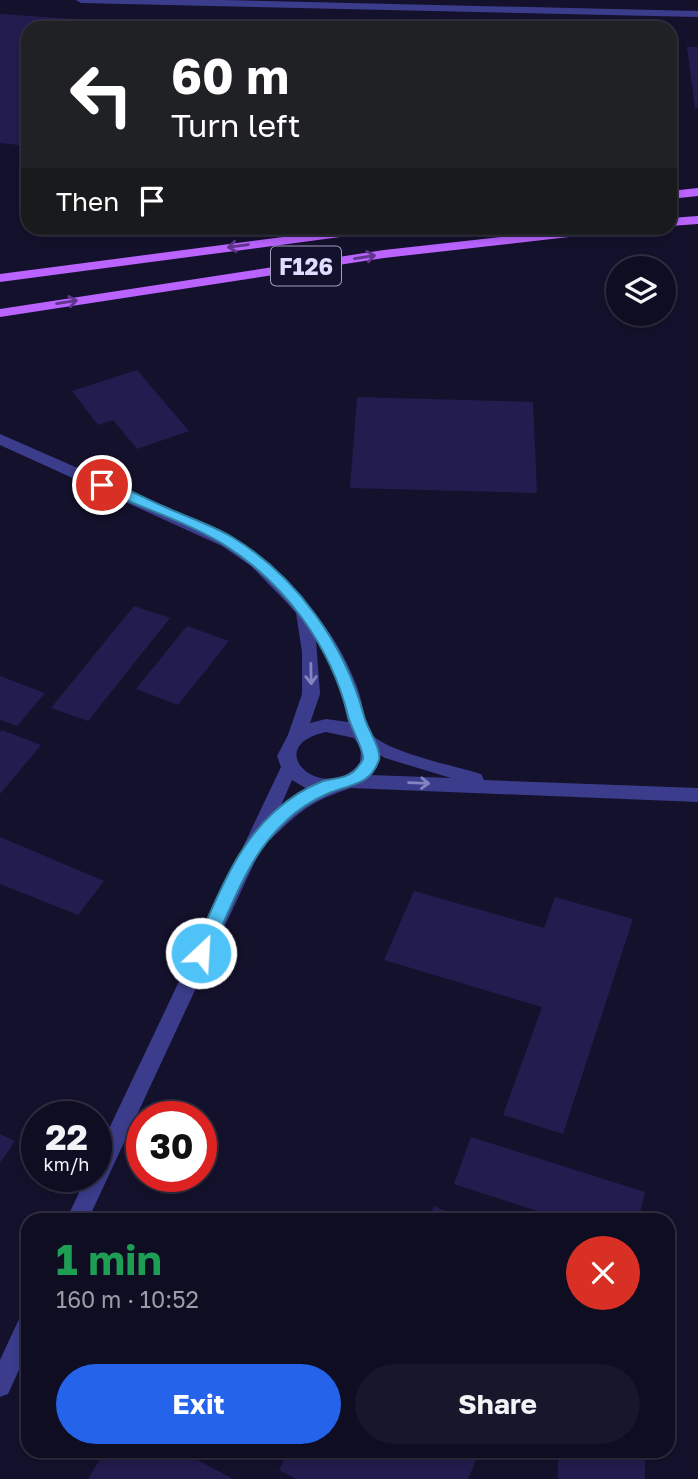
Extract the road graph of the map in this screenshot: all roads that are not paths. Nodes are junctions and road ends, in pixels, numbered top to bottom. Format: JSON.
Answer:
{"nodes":[{"id":1,"x":81,"y":0,"type":"edge"},
{"id":2,"x":698,"y":15,"type":"edge"},
{"id":3,"x":698,"y":192,"type":"edge"},
{"id":4,"x":677,"y":194,"type":"edge"},
{"id":5,"x":698,"y":219,"type":"edge"},
{"id":6,"x":677,"y":221,"type":"edge"},
{"id":7,"x":325,"y":235,"type":"edge"},
{"id":8,"x":552,"y":235,"type":"edge"},
{"id":9,"x":0,"y":278,"type":"edge"},
{"id":10,"x":0,"y":313,"type":"edge"},
{"id":11,"x":0,"y":439,"type":"edge"},
{"id":12,"x":304,"y":610,"type":"junction"},
{"id":13,"x":297,"y":735,"type":"junction"},
{"id":14,"x":363,"y":737,"type":"junction"},
{"id":15,"x":290,"y":766,"type":"junction"},
{"id":16,"x":351,"y":781,"type":"junction"},
{"id":17,"x":328,"y":786,"type":"junction"},
{"id":18,"x":499,"y":786,"type":"junction"},
{"id":19,"x":698,"y":795,"type":"edge"},
{"id":20,"x":246,"y":856,"type":"junction"},
{"id":21,"x":80,"y":1213,"type":"edge"},
{"id":22,"x":21,"y":1340,"type":"edge"},
{"id":23,"x":0,"y":1386,"type":"edge"}],
"edges":[{"from":1,"to":2,"type":"street"},
{"from":3,"to":4,"type":"main road"},
{"from":5,"to":6,"type":"main road"},
{"from":7,"to":9,"type":"main road","number":"F126","one_way":true},
{"from":10,"to":8,"type":"main road","number":"F126","one_way":true},
{"from":11,"to":12,"type":"street"},
{"from":12,"to":13,"type":"street","one_way":true},
{"from":12,"to":14,"type":"street"},
{"from":13,"to":14,"type":"street"},
{"from":13,"to":15,"type":"street"},
{"from":14,"to":16,"type":"street"},
{"from":14,"to":18,"type":"street"},
{"from":15,"to":17,"type":"street"},
{"from":15,"to":20,"type":"street"},
{"from":16,"to":17,"type":"street"},
{"from":16,"to":18,"type":"street","one_way":true},
{"from":17,"to":20,"type":"street"},
{"from":18,"to":19,"type":"street"},
{"from":20,"to":21,"type":"street"},
{"from":22,"to":23,"type":"street"}]}
